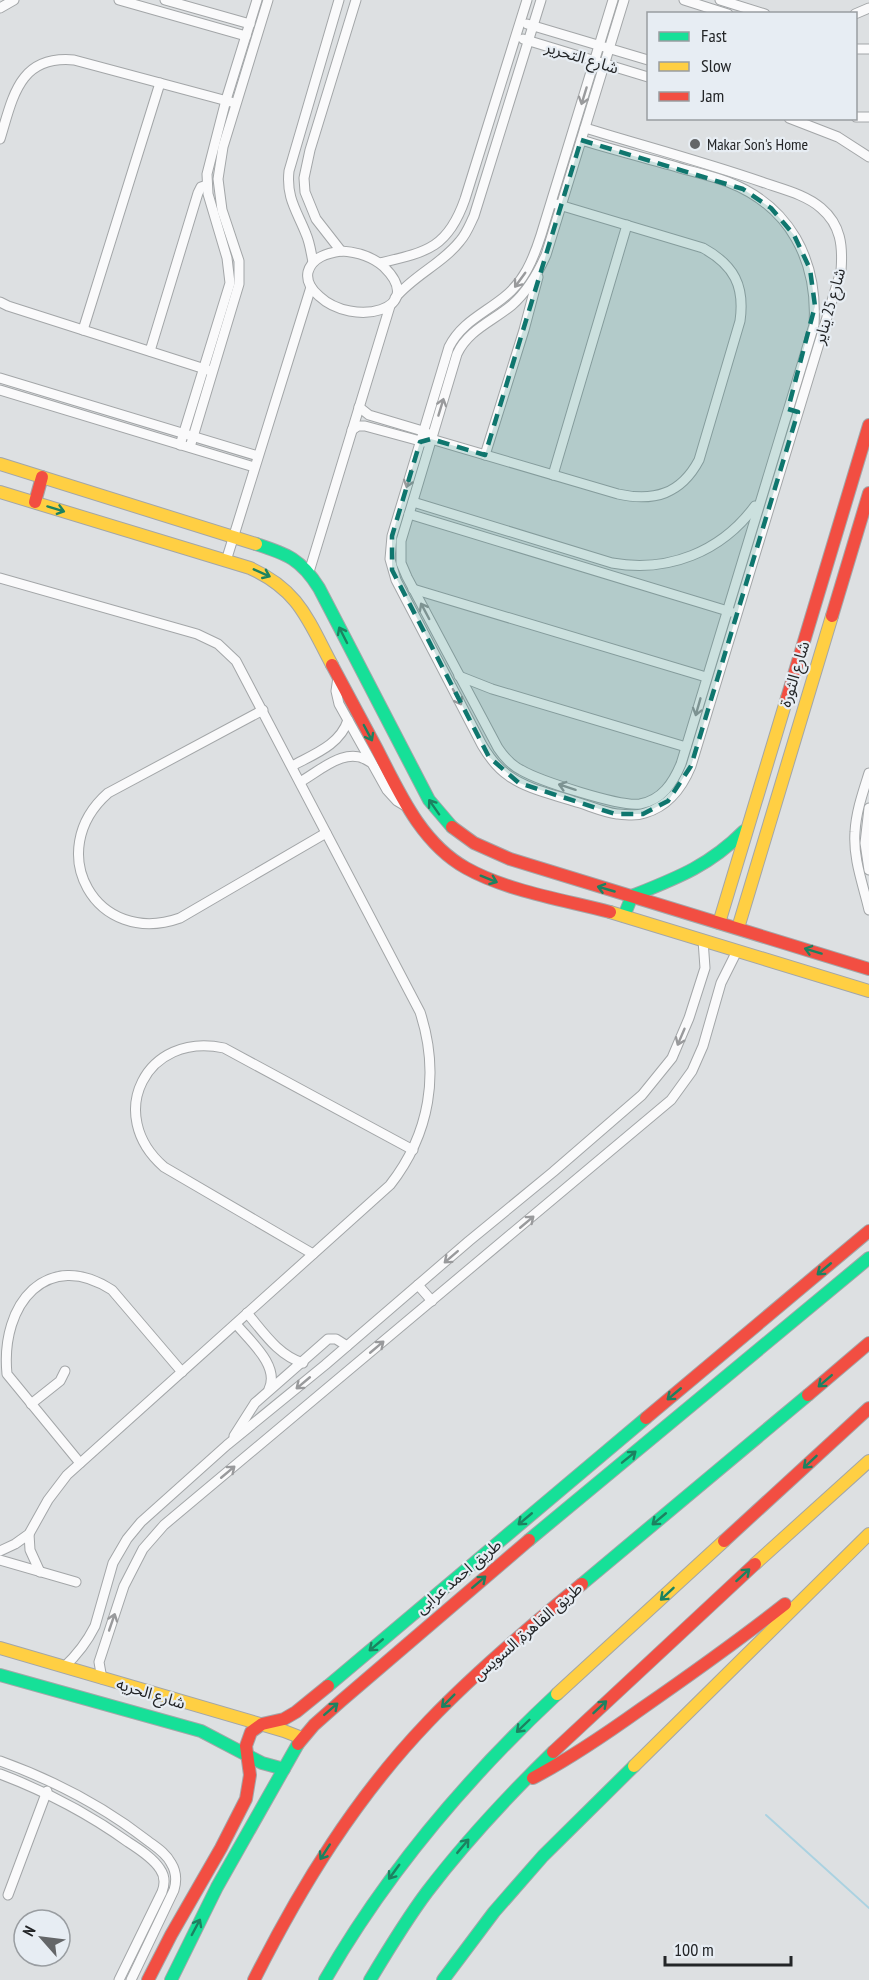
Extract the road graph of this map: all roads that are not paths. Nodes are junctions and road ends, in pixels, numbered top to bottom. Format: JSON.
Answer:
{"nodes":[{"id":1,"x":15,"y":0,"type":"edge"},
{"id":2,"x":119,"y":0,"type":"edge"},
{"id":3,"x":165,"y":0,"type":"edge"},
{"id":4,"x":257,"y":0,"type":"edge"},
{"id":5,"x":268,"y":0,"type":"edge"},
{"id":6,"x":339,"y":0,"type":"edge"},
{"id":7,"x":356,"y":0,"type":"edge"},
{"id":8,"x":527,"y":0,"type":"edge"},
{"id":9,"x":541,"y":0,"type":"edge"},
{"id":10,"x":613,"y":0,"type":"edge"},
{"id":11,"x":624,"y":0,"type":"edge"},
{"id":12,"x":684,"y":0,"type":"edge"},
{"id":13,"x":720,"y":0,"type":"edge"},
{"id":14,"x":0,"y":8,"type":"edge"},
{"id":15,"x":722,"y":12,"type":"edge"},
{"id":16,"x":759,"y":12,"type":"edge"},
{"id":17,"x":520,"y":21,"type":"junction"},
{"id":18,"x":250,"y":24,"type":"junction"},
{"id":19,"x":533,"y":25,"type":"junction"},
{"id":20,"x":246,"y":36,"type":"junction"},
{"id":21,"x":515,"y":37,"type":"junction"},
{"id":22,"x":528,"y":41,"type":"junction"},
{"id":23,"x":599,"y":45,"type":"junction"},
{"id":24,"x":609,"y":48,"type":"junction"},
{"id":25,"x":647,"y":60,"type":"edge"},
{"id":26,"x":594,"y":61,"type":"junction"},
{"id":27,"x":605,"y":64,"type":"junction"},
{"id":28,"x":318,"y":70,"type":"junction"},
{"id":29,"x":333,"y":75,"type":"junction"},
{"id":30,"x":647,"y":76,"type":"edge"},
{"id":31,"x":160,"y":83,"type":"junction"},
{"id":32,"x":231,"y":102,"type":"junction"},
{"id":33,"x":794,"y":120,"type":"edge"},
{"id":34,"x":585,"y":128,"type":"junction"},
{"id":35,"x":0,"y":139,"type":"edge"},
{"id":36,"x":581,"y":140,"type":"junction"},
{"id":37,"x":869,"y":157,"type":"edge"},
{"id":38,"x":688,"y":159,"type":"junction"},
{"id":39,"x":714,"y":166,"type":"junction"},
{"id":40,"x":685,"y":170,"type":"junction"},
{"id":41,"x":711,"y":177,"type":"junction"},
{"id":42,"x":207,"y":185,"type":"junction"},
{"id":43,"x":551,"y":202,"type":"junction"},
{"id":44,"x":562,"y":206,"type":"junction"},
{"id":45,"x":460,"y":211,"type":"junction"},
{"id":46,"x":474,"y":216,"type":"junction"},
{"id":47,"x":627,"y":225,"type":"junction"},
{"id":48,"x":341,"y":251,"type":"junction"},
{"id":49,"x":313,"y":262,"type":"junction"},
{"id":50,"x":380,"y":263,"type":"junction"},
{"id":51,"x":540,"y":268,"type":"junction"},
{"id":52,"x":311,"y":287,"type":"junction"},
{"id":53,"x":0,"y":302,"type":"edge"},
{"id":54,"x":392,"y":302,"type":"junction"},
{"id":55,"x":83,"y":330,"type":"junction"},
{"id":56,"x":150,"y":351,"type":"junction"},
{"id":57,"x":209,"y":370,"type":"junction"},
{"id":58,"x":0,"y":378,"type":"edge"},
{"id":59,"x":0,"y":390,"type":"edge"},
{"id":60,"x":359,"y":407,"type":"junction"},
{"id":61,"x":793,"y":411,"type":"junction"},
{"id":62,"x":869,"y":425,"type":"edge"},
{"id":63,"x":352,"y":430,"type":"junction"},
{"id":64,"x":423,"y":431,"type":"junction"},
{"id":65,"x":189,"y":435,"type":"junction"},
{"id":66,"x":431,"y":439,"type":"junction"},
{"id":67,"x":420,"y":442,"type":"junction"},
{"id":68,"x":185,"y":446,"type":"junction"},
{"id":69,"x":485,"y":455,"type":"junction"},
{"id":70,"x":258,"y":456,"type":"junction"},
{"id":71,"x":0,"y":464,"type":"edge"},
{"id":72,"x":254,"y":467,"type":"junction"},
{"id":73,"x":553,"y":475,"type":"junction"},
{"id":74,"x":42,"y":477,"type":"junction"},
{"id":75,"x":0,"y":492,"type":"edge"},
{"id":76,"x":869,"y":493,"type":"edge"},
{"id":77,"x":760,"y":499,"type":"junction"},
{"id":78,"x":35,"y":502,"type":"junction"},
{"id":79,"x":413,"y":502,"type":"junction"},
{"id":80,"x":409,"y":514,"type":"junction"},
{"id":81,"x":233,"y":536,"type":"junction"},
{"id":82,"x":395,"y":548,"type":"junction"},
{"id":83,"x":226,"y":561,"type":"junction"},
{"id":84,"x":612,"y":563,"type":"junction"},
{"id":85,"x":309,"y":572,"type":"junction"},
{"id":86,"x":609,"y":574,"type":"junction"},
{"id":87,"x":0,"y":578,"type":"edge"},
{"id":88,"x":413,"y":589,"type":"junction"},
{"id":89,"x":727,"y":610,"type":"junction"},
{"id":90,"x":737,"y":614,"type":"junction"},
{"id":91,"x":442,"y":644,"type":"junction"},
{"id":92,"x":433,"y":650,"type":"junction"},
{"id":93,"x":801,"y":651,"type":"junction"},
{"id":94,"x":449,"y":657,"type":"junction"},
{"id":95,"x":820,"y":657,"type":"junction"},
{"id":96,"x":439,"y":663,"type":"junction"},
{"id":97,"x":338,"y":676,"type":"junction"},
{"id":98,"x":459,"y":676,"type":"junction"},
{"id":99,"x":706,"y":677,"type":"junction"},
{"id":100,"x":492,"y":689,"type":"junction"},
{"id":101,"x":371,"y":692,"type":"junction"},
{"id":102,"x":473,"y":701,"type":"junction"},
{"id":103,"x":353,"y":704,"type":"junction"},
{"id":104,"x":263,"y":710,"type":"junction"},
{"id":105,"x":348,"y":720,"type":"junction"},
{"id":106,"x":333,"y":743,"type":"junction"},
{"id":107,"x":686,"y":747,"type":"junction"},
{"id":108,"x":342,"y":757,"type":"junction"},
{"id":109,"x":371,"y":763,"type":"junction"},
{"id":110,"x":292,"y":766,"type":"junction"},
{"id":111,"x":869,"y":773,"type":"edge"},
{"id":112,"x":300,"y":782,"type":"junction"},
{"id":113,"x":407,"y":807,"type":"junction"},
{"id":114,"x":869,"y":808,"type":"edge"},
{"id":115,"x":747,"y":828,"type":"junction"},
{"id":116,"x":327,"y":832,"type":"junction"},
{"id":117,"x":869,"y":870,"type":"edge"},
{"id":118,"x":632,"y":896,"type":"junction"},
{"id":119,"x":869,"y":910,"type":"edge"},
{"id":120,"x":624,"y":916,"type":"junction"},
{"id":121,"x":719,"y":922,"type":"junction"},
{"id":122,"x":738,"y":928,"type":"junction"},
{"id":123,"x":704,"y":940,"type":"junction"},
{"id":124,"x":737,"y":951,"type":"junction"},
{"id":125,"x":869,"y":969,"type":"edge"},
{"id":126,"x":869,"y":991,"type":"edge"},
{"id":127,"x":694,"y":1001,"type":"junction"},
{"id":128,"x":714,"y":1006,"type":"junction"},
{"id":129,"x":414,"y":1150,"type":"junction"},
{"id":130,"x":869,"y":1232,"type":"edge"},
{"id":131,"x":313,"y":1254,"type":"junction"},
{"id":132,"x":869,"y":1258,"type":"edge"},
{"id":133,"x":418,"y":1285,"type":"junction"},
{"id":134,"x":432,"y":1301,"type":"junction"},
{"id":135,"x":248,"y":1313,"type":"junction"},
{"id":136,"x":236,"y":1324,"type":"junction"},
{"id":137,"x":869,"y":1342,"type":"edge"},
{"id":138,"x":347,"y":1346,"type":"junction"},
{"id":139,"x":279,"y":1350,"type":"junction"},
{"id":140,"x":266,"y":1362,"type":"junction"},
{"id":141,"x":303,"y":1363,"type":"junction"},
{"id":142,"x":65,"y":1371,"type":"dead end"},
{"id":143,"x":182,"y":1372,"type":"junction"},
{"id":144,"x":267,"y":1392,"type":"junction"},
{"id":145,"x":31,"y":1404,"type":"junction"},
{"id":146,"x":867,"y":1410,"type":"edge"},
{"id":147,"x":227,"y":1445,"type":"junction"},
{"id":148,"x":869,"y":1461,"type":"edge"},
{"id":149,"x":80,"y":1463,"type":"junction"},
{"id":150,"x":156,"y":1508,"type":"junction"},
{"id":151,"x":173,"y":1518,"type":"junction"},
{"id":152,"x":29,"y":1534,"type":"junction"},
{"id":153,"x":869,"y":1534,"type":"edge"},
{"id":154,"x":0,"y":1551,"type":"edge"},
{"id":155,"x":847,"y":1555,"type":"junction"},
{"id":156,"x":0,"y":1560,"type":"edge"},
{"id":157,"x":40,"y":1572,"type":"junction"},
{"id":158,"x":76,"y":1582,"type":"dead end"},
{"id":159,"x":0,"y":1648,"type":"edge"},
{"id":160,"x":64,"y":1667,"type":"junction"},
{"id":161,"x":0,"y":1675,"type":"edge"},
{"id":162,"x":102,"y":1678,"type":"junction"},
{"id":163,"x":207,"y":1710,"type":"junction"},
{"id":164,"x":260,"y":1725,"type":"junction"},
{"id":165,"x":201,"y":1731,"type":"junction"},
{"id":166,"x":302,"y":1738,"type":"junction"},
{"id":167,"x":246,"y":1755,"type":"junction"},
{"id":168,"x":0,"y":1761,"type":"edge"},
{"id":169,"x":284,"y":1769,"type":"junction"},
{"id":170,"x":0,"y":1774,"type":"edge"},
{"id":171,"x":50,"y":1782,"type":"junction"},
{"id":172,"x":518,"y":1785,"type":"junction"},
{"id":173,"x":46,"y":1794,"type":"junction"},
{"id":174,"x":244,"y":1802,"type":"junction"},
{"id":175,"x":260,"y":1812,"type":"junction"},
{"id":176,"x":150,"y":1842,"type":"junction"},
{"id":177,"x":143,"y":1852,"type":"junction"},
{"id":178,"x":176,"y":1876,"type":"junction"},
{"id":179,"x":164,"y":1881,"type":"junction"},
{"id":180,"x":8,"y":1895,"type":"dead end"},
{"id":181,"x":160,"y":1907,"type":"junction"},
{"id":182,"x":119,"y":1980,"type":"edge"},
{"id":183,"x":131,"y":1980,"type":"edge"},
{"id":184,"x":148,"y":1980,"type":"edge"},
{"id":185,"x":171,"y":1980,"type":"edge"},
{"id":186,"x":254,"y":1980,"type":"edge"},
{"id":187,"x":325,"y":1980,"type":"edge"},
{"id":188,"x":370,"y":1980,"type":"edge"},
{"id":189,"x":443,"y":1980,"type":"edge"}],
"edges":[{"from":1,"to":14,"type":"street"},
{"from":2,"to":20,"type":"street"},
{"from":3,"to":18,"type":"street"},
{"from":4,"to":18,"type":"street"},
{"from":5,"to":32,"type":"street"},
{"from":6,"to":28,"type":"street"},
{"from":7,"to":29,"type":"street"},
{"from":8,"to":17,"type":"street"},
{"from":9,"to":19,"type":"street"},
{"from":10,"to":23,"type":"street"},
{"from":11,"to":24,"type":"street"},
{"from":12,"to":15,"type":"street"},
{"from":13,"to":16,"type":"street"},
{"from":17,"to":19,"type":"street","name":"شارع التحرير"},
{"from":17,"to":21,"type":"street"},
{"from":18,"to":20,"type":"street"},
{"from":19,"to":22,"type":"street"},
{"from":19,"to":23,"type":"street","name":"شارع التحرير"},
{"from":20,"to":32,"type":"street"},
{"from":21,"to":22,"type":"street","name":"شارع التحرير"},
{"from":21,"to":45,"type":"street"},
{"from":22,"to":26,"type":"street","name":"شارع التحرير"},
{"from":22,"to":46,"type":"street"},
{"from":23,"to":24,"type":"street","name":"شارع التحرير"},
{"from":23,"to":26,"type":"street"},
{"from":24,"to":25,"type":"street","name":"شارع التحرير"},
{"from":24,"to":27,"type":"street"},
{"from":26,"to":27,"type":"street","name":"شارع التحرير"},
{"from":26,"to":43,"type":"street","one_way":true},
{"from":27,"to":30,"type":"street","name":"شارع التحرير"},
{"from":27,"to":34,"type":"street"},
{"from":28,"to":29,"type":"street"},
{"from":28,"to":49,"type":"street"},
{"from":29,"to":48,"type":"street"},
{"from":31,"to":32,"type":"street"},
{"from":31,"to":35,"type":"street"},
{"from":31,"to":55,"type":"street"},
{"from":32,"to":42,"type":"street"},
{"from":32,"to":57,"type":"street"},
{"from":33,"to":37,"type":"street"},
{"from":34,"to":36,"type":"street"},
{"from":34,"to":38,"type":"street","name":"شارع 25 يناير"},
{"from":36,"to":40,"type":"street","name":"شارع 25 يناير"},
{"from":36,"to":44,"type":"street"},
{"from":38,"to":39,"type":"street","name":"شارع 25 يناير"},
{"from":38,"to":40,"type":"street"},
{"from":39,"to":41,"type":"street"},
{"from":39,"to":61,"type":"street","name":"شارع 25 يناير"},
{"from":40,"to":41,"type":"street","name":"شارع 25 يناير"},
{"from":41,"to":61,"type":"street","name":"شارع 25 يناير"},
{"from":42,"to":56,"type":"street"},
{"from":42,"to":57,"type":"street"},
{"from":43,"to":44,"type":"street"},
{"from":43,"to":64,"type":"street","one_way":true},
{"from":44,"to":47,"type":"street"},
{"from":44,"to":51,"type":"street"},
{"from":45,"to":46,"type":"street"},
{"from":45,"to":50,"type":"street"},
{"from":46,"to":54,"type":"street"},
{"from":47,"to":73,"type":"street"},
{"from":47,"to":73,"type":"street"},
{"from":48,"to":49,"type":"street"},
{"from":48,"to":50,"type":"street"},
{"from":49,"to":52,"type":"street"},
{"from":50,"to":54,"type":"street"},
{"from":66,"to":51,"type":"street","one_way":true},
{"from":51,"to":69,"type":"street"},
{"from":52,"to":54,"type":"street"},
{"from":52,"to":70,"type":"street"},
{"from":53,"to":55,"type":"street"},
{"from":54,"to":60,"type":"street"},
{"from":55,"to":56,"type":"street"},
{"from":56,"to":57,"type":"street"},
{"from":57,"to":65,"type":"street"},
{"from":58,"to":65,"type":"street"},
{"from":59,"to":68,"type":"street"},
{"from":60,"to":63,"type":"street"},
{"from":60,"to":64,"type":"street"},
{"from":61,"to":77,"type":"street","name":"شارع 25 يناير"},
{"from":61,"to":90,"type":"street","name":"شارع 25 يناير"},
{"from":62,"to":93,"type":"main road","name":"شارع الثورة"},
{"from":63,"to":67,"type":"street"},
{"from":63,"to":85,"type":"street"},
{"from":64,"to":66,"type":"street"},
{"from":64,"to":67,"type":"street"},
{"from":65,"to":68,"type":"street"},
{"from":65,"to":70,"type":"street"},
{"from":66,"to":67,"type":"street"},
{"from":66,"to":69,"type":"street"},
{"from":66,"to":79,"type":"street"},
{"from":67,"to":82,"type":"street","one_way":true},
{"from":68,"to":72,"type":"street"},
{"from":69,"to":73,"type":"street"},
{"from":70,"to":72,"type":"street"},
{"from":71,"to":74,"type":"main road"},
{"from":72,"to":81,"type":"street"},
{"from":74,"to":78,"type":"main road"},
{"from":74,"to":81,"type":"main road"},
{"from":75,"to":78,"type":"main road"},
{"from":76,"to":95,"type":"main road","name":"شارع الثورة"},
{"from":77,"to":84,"type":"street"},
{"from":77,"to":89,"type":"street","name":"شارع 25 يناير"},
{"from":78,"to":83,"type":"main road","one_way":true},
{"from":79,"to":80,"type":"street"},
{"from":79,"to":84,"type":"street"},
{"from":80,"to":82,"type":"street"},
{"from":80,"to":86,"type":"street"},
{"from":81,"to":83,"type":"street"},
{"from":81,"to":85,"type":"main road"},
{"from":82,"to":88,"type":"street","name":"شارع 25 يناير"},
{"from":82,"to":92,"type":"street","name":"شارع 25 يناير"},
{"from":83,"to":97,"type":"main road","one_way":true},
{"from":84,"to":86,"type":"street"},
{"from":101,"to":85,"type":"main road","one_way":true},
{"from":86,"to":89,"type":"street"},
{"from":87,"to":104,"type":"street"},
{"from":91,"to":88,"type":"street","name":"شارع 25 يناير","one_way":true},
{"from":88,"to":99,"type":"street"},
{"from":89,"to":90,"type":"street"},
{"from":89,"to":99,"type":"street","name":"شارع 25 يناير"},
{"from":96,"to":90,"type":"street","name":"شارع 25 يناير","one_way":true},
{"from":91,"to":92,"type":"street"},
{"from":91,"to":94,"type":"street","name":"شارع 25 يناير"},
{"from":92,"to":96,"type":"street","name":"شارع 25 يناير"},
{"from":93,"to":95,"type":"main road"},
{"from":93,"to":115,"type":"main road","name":"شارع الثورة"},
{"from":94,"to":96,"type":"street"},
{"from":94,"to":98,"type":"street","name":"شارع 25 يناير"},
{"from":95,"to":122,"type":"main road","name":"شارع الثورة"},
{"from":97,"to":103,"type":"main road"},
{"from":97,"to":105,"type":"street"},
{"from":98,"to":100,"type":"street"},
{"from":98,"to":102,"type":"street","name":"شارع 25 يناير"},
{"from":99,"to":107,"type":"street","name":"شارع 25 يناير","one_way":true},
{"from":100,"to":102,"type":"street"},
{"from":100,"to":107,"type":"street"},
{"from":101,"to":103,"type":"main road"},
{"from":118,"to":101,"type":"main road","one_way":true},
{"from":107,"to":102,"type":"street","name":"شارع 25 يناير","one_way":true},
{"from":103,"to":113,"type":"main road","one_way":true},
{"from":104,"to":110,"type":"street"},
{"from":104,"to":116,"type":"street"},
{"from":105,"to":106,"type":"street"},
{"from":105,"to":109,"type":"street"},
{"from":106,"to":108,"type":"street"},
{"from":106,"to":110,"type":"street"},
{"from":108,"to":109,"type":"street"},
{"from":108,"to":112,"type":"street"},
{"from":109,"to":113,"type":"street"},
{"from":110,"to":112,"type":"street"},
{"from":111,"to":119,"type":"street"},
{"from":112,"to":116,"type":"street"},
{"from":113,"to":120,"type":"main road","one_way":true},
{"from":114,"to":117,"type":"street"},
{"from":115,"to":118,"type":"main road"},
{"from":115,"to":121,"type":"main road","name":"شارع الثورة"},
{"from":116,"to":129,"type":"street"},
{"from":118,"to":120,"type":"main road"},
{"from":118,"to":121,"type":"main road"},
{"from":120,"to":123,"type":"main road"},
{"from":121,"to":122,"type":"main road"},
{"from":125,"to":122,"type":"main road","one_way":true},
{"from":123,"to":124,"type":"main road"},
{"from":123,"to":127,"type":"street"},
{"from":124,"to":126,"type":"main road"},
{"from":124,"to":128,"type":"street"},
{"from":127,"to":128,"type":"street"},
{"from":127,"to":133,"type":"street","one_way":true},
{"from":134,"to":128,"type":"street","one_way":true},
{"from":129,"to":131,"type":"street"},
{"from":129,"to":131,"type":"street"},
{"from":130,"to":164,"type":"main road","name":"طريق احمد عرابى","one_way":true},
{"from":131,"to":135,"type":"street"},
{"from":166,"to":132,"type":"main road","name":"طريق احمد عرابى","one_way":true},
{"from":133,"to":134,"type":"street"},
{"from":133,"to":138,"type":"street"},
{"from":151,"to":134,"type":"street","one_way":true},
{"from":135,"to":136,"type":"street"},
{"from":135,"to":139,"type":"street"},
{"from":136,"to":140,"type":"street"},
{"from":136,"to":143,"type":"street"},
{"from":137,"to":186,"type":"main road","name":"طريق القاهرة, السويس","one_way":true},
{"from":138,"to":141,"type":"street"},
{"from":138,"to":147,"type":"street","one_way":true},
{"from":139,"to":140,"type":"street"},
{"from":139,"to":141,"type":"street"},
{"from":140,"to":144,"type":"street"},
{"from":141,"to":144,"type":"street"},
{"from":142,"to":145,"type":"street"},
{"from":143,"to":145,"type":"street"},
{"from":143,"to":149,"type":"street"},
{"from":144,"to":147,"type":"street"},
{"from":145,"to":149,"type":"street"},
{"from":146,"to":187,"type":"main road","one_way":true},
{"from":147,"to":150,"type":"street"},
{"from":172,"to":148,"type":"main road","one_way":true},
{"from":149,"to":152,"type":"street"},
{"from":150,"to":151,"type":"street"},
{"from":150,"to":160,"type":"street"},
{"from":162,"to":151,"type":"street","one_way":true},
{"from":152,"to":154,"type":"street"},
{"from":152,"to":157,"type":"street"},
{"from":153,"to":155,"type":"main road"},
{"from":155,"to":172,"type":"main road"},
{"from":155,"to":189,"type":"main road"},
{"from":156,"to":157,"type":"street"},
{"from":157,"to":158,"type":"street"},
{"from":159,"to":160,"type":"main road","name":"شارع الحريه"},
{"from":160,"to":162,"type":"main road","name":"شارع الحريه"},
{"from":161,"to":165,"type":"main road","name":"شارع الحريه"},
{"from":162,"to":163,"type":"main road","name":"شارع الحريه"},
{"from":163,"to":164,"type":"main road","name":"شارع الحريه"},
{"from":163,"to":165,"type":"main road"},
{"from":164,"to":166,"type":"main road","name":"شارع الحريه"},
{"from":164,"to":167,"type":"main road"},
{"from":165,"to":167,"type":"main road","name":"شارع الحريه"},
{"from":166,"to":169,"type":"main road","name":"طريق احمد عرابى"},
{"from":167,"to":169,"type":"main road","name":"شارع الحريه"},
{"from":167,"to":174,"type":"main road"},
{"from":168,"to":171,"type":"street"},
{"from":169,"to":175,"type":"main road","name":"طريق احمد عرابى"},
{"from":170,"to":173,"type":"street"},
{"from":171,"to":173,"type":"street"},
{"from":171,"to":176,"type":"street"},
{"from":188,"to":172,"type":"main road","one_way":true},
{"from":173,"to":177,"type":"street"},
{"from":173,"to":180,"type":"street"},
{"from":174,"to":175,"type":"main road"},
{"from":174,"to":184,"type":"main road"},
{"from":185,"to":175,"type":"main road","name":"طريق احمد عرابى","one_way":true},
{"from":176,"to":177,"type":"street"},
{"from":176,"to":178,"type":"street"},
{"from":177,"to":179,"type":"street"},
{"from":178,"to":179,"type":"street"},
{"from":178,"to":181,"type":"street"},
{"from":179,"to":181,"type":"street"},
{"from":181,"to":182,"type":"street"},
{"from":181,"to":183,"type":"street"}]}
